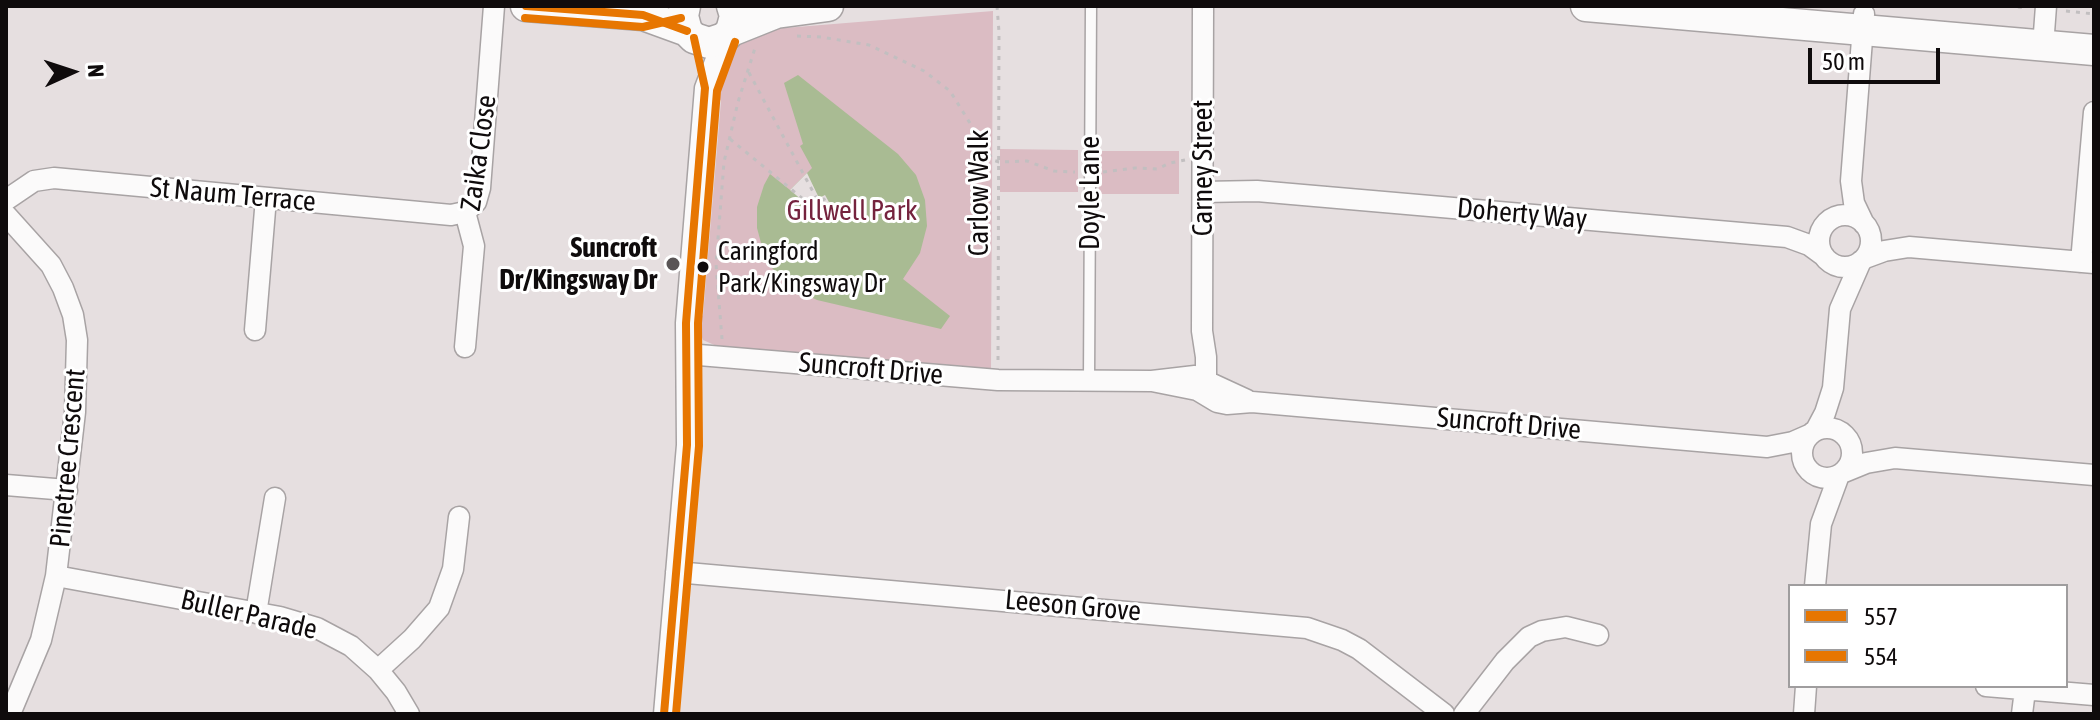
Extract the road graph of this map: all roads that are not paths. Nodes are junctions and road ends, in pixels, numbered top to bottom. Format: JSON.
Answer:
{"nodes":[{"id":1,"x":494,"y":6,"type":"edge"},
{"id":2,"x":526,"y":6,"type":"edge"},
{"id":3,"x":828,"y":6,"type":"edge"},
{"id":4,"x":1091,"y":6,"type":"edge"},
{"id":5,"x":1203,"y":6,"type":"edge"},
{"id":6,"x":1586,"y":6,"type":"edge"},
{"id":7,"x":1773,"y":6,"type":"edge"},
{"id":8,"x":686,"y":20,"type":"edge"},
{"id":9,"x":1864,"y":22,"type":"junction"},
{"id":10,"x":737,"y":24,"type":"edge"},
{"id":11,"x":2044,"y":27,"type":"edge"},
{"id":12,"x":2094,"y":34,"type":"edge"},
{"id":13,"x":2094,"y":50,"type":"edge"},
{"id":14,"x":705,"y":88,"type":"junction"},
{"id":15,"x":2094,"y":112,"type":"edge"},
{"id":16,"x":1851,"y":181,"type":"junction"},
{"id":17,"x":1203,"y":186,"type":"junction"},
{"id":18,"x":266,"y":198,"type":"junction"},
{"id":19,"x":6,"y":200,"type":"edge"},
{"id":20,"x":465,"y":212,"type":"junction"},
{"id":21,"x":6,"y":215,"type":"edge"},
{"id":22,"x":1831,"y":220,"type":"junction"},
{"id":23,"x":1865,"y":225,"type":"junction"},
{"id":24,"x":1787,"y":237,"type":"junction"},
{"id":25,"x":1909,"y":247,"type":"junction"},
{"id":26,"x":1826,"y":258,"type":"junction"},
{"id":27,"x":1863,"y":260,"type":"junction"},
{"id":28,"x":2088,"y":263,"type":"edge"},
{"id":29,"x":1840,"y":309,"type":"junction"},
{"id":30,"x":255,"y":330,"type":"dead end"},
{"id":31,"x":465,"y":347,"type":"dead end"},
{"id":32,"x":687,"y":354,"type":"junction"},
{"id":33,"x":1089,"y":380,"type":"junction"},
{"id":34,"x":1199,"y":381,"type":"junction"},
{"id":35,"x":1833,"y":388,"type":"junction"},
{"id":36,"x":1812,"y":432,"type":"junction"},
{"id":37,"x":1845,"y":435,"type":"junction"},
{"id":38,"x":1767,"y":447,"type":"junction"},
{"id":39,"x":1895,"y":458,"type":"junction"},
{"id":40,"x":1807,"y":468,"type":"junction"},
{"id":41,"x":1841,"y":474,"type":"junction"},
{"id":42,"x":2094,"y":475,"type":"edge"},
{"id":43,"x":6,"y":485,"type":"edge"},
{"id":44,"x":67,"y":490,"type":"junction"},
{"id":45,"x":275,"y":498,"type":"dead end"},
{"id":46,"x":459,"y":517,"type":"dead end"},
{"id":47,"x":1821,"y":524,"type":"junction"},
{"id":48,"x":676,"y":572,"type":"junction"},
{"id":49,"x":56,"y":576,"type":"junction"},
{"id":50,"x":1815,"y":584,"type":"edge"},
{"id":51,"x":256,"y":613,"type":"junction"},
{"id":52,"x":1598,"y":635,"type":"dead end"},
{"id":53,"x":378,"y":670,"type":"junction"},
{"id":54,"x":1806,"y":688,"type":"edge"},
{"id":55,"x":2006,"y":688,"type":"edge"},
{"id":56,"x":2025,"y":690,"type":"junction"},
{"id":57,"x":2094,"y":695,"type":"edge"},
{"id":58,"x":10,"y":714,"type":"edge"},
{"id":59,"x":409,"y":714,"type":"edge"},
{"id":60,"x":664,"y":714,"type":"edge"},
{"id":61,"x":1444,"y":714,"type":"edge"},
{"id":62,"x":1464,"y":714,"type":"edge"},
{"id":63,"x":1804,"y":714,"type":"edge"},
{"id":64,"x":2022,"y":714,"type":"edge"}],
"edges":[{"from":1,"to":20,"type":"street","name":"Zaika Close"},
{"from":2,"to":8,"type":"street"},
{"from":3,"to":10,"type":"street"},
{"from":4,"to":33,"type":"lane","name":"Doyle Lane"},
{"from":5,"to":17,"type":"street","name":"Carney Street"},
{"from":6,"to":9,"type":"street"},
{"from":7,"to":9,"type":"street"},
{"from":8,"to":10,"type":"street"},
{"from":8,"to":14,"type":"street"},
{"from":9,"to":11,"type":"street"},
{"from":9,"to":16,"type":"street"},
{"from":10,"to":14,"type":"street"},
{"from":11,"to":12,"type":"street"},
{"from":11,"to":13,"type":"street"},
{"from":14,"to":32,"type":"street"},
{"from":15,"to":28,"type":"street"},
{"from":16,"to":22,"type":"street"},
{"from":16,"to":23,"type":"street"},
{"from":17,"to":24,"type":"street","name":"Doherty Way"},
{"from":17,"to":34,"type":"street","name":"Carney Street"},
{"from":18,"to":19,"type":"street","name":"St Naum Terrace"},
{"from":18,"to":20,"type":"street","name":"St Naum Terrace"},
{"from":18,"to":30,"type":"street"},
{"from":20,"to":31,"type":"street","name":"Zaika Close"},
{"from":21,"to":44,"type":"street","name":"Pinetree Crescent"},
{"from":22,"to":23,"type":"street"},
{"from":22,"to":24,"type":"street","name":"Doherty Way"},
{"from":22,"to":26,"type":"street"},
{"from":23,"to":25,"type":"street"},
{"from":23,"to":27,"type":"street"},
{"from":24,"to":26,"type":"street","name":"Doherty Way"},
{"from":25,"to":27,"type":"street"},
{"from":25,"to":28,"type":"street"},
{"from":26,"to":27,"type":"street"},
{"from":26,"to":29,"type":"street"},
{"from":27,"to":29,"type":"street"},
{"from":29,"to":35,"type":"street"},
{"from":32,"to":33,"type":"street","name":"Suncroft Drive"},
{"from":32,"to":48,"type":"street"},
{"from":33,"to":34,"type":"street","name":"Suncroft Drive"},
{"from":34,"to":38,"type":"street","name":"Suncroft Drive"},
{"from":35,"to":36,"type":"street"},
{"from":35,"to":37,"type":"street"},
{"from":36,"to":37,"type":"street"},
{"from":36,"to":38,"type":"street","name":"Suncroft Drive"},
{"from":36,"to":40,"type":"street"},
{"from":37,"to":39,"type":"street"},
{"from":37,"to":41,"type":"street"},
{"from":38,"to":40,"type":"street","name":"Suncroft Drive"},
{"from":39,"to":41,"type":"street"},
{"from":39,"to":42,"type":"street"},
{"from":40,"to":41,"type":"street"},
{"from":40,"to":47,"type":"street"},
{"from":41,"to":47,"type":"street"},
{"from":43,"to":44,"type":"street"},
{"from":44,"to":49,"type":"street","name":"Pinetree Crescent"},
{"from":45,"to":51,"type":"street"},
{"from":46,"to":53,"type":"street"},
{"from":47,"to":50,"type":"street"},
{"from":48,"to":60,"type":"street"},
{"from":48,"to":61,"type":"street","name":"Leeson Grove"},
{"from":49,"to":51,"type":"street","name":"Buller Parade"},
{"from":49,"to":58,"type":"street","name":"Pinetree Crescent"},
{"from":51,"to":53,"type":"street","name":"Buller Parade"},
{"from":52,"to":62,"type":"street"},
{"from":53,"to":59,"type":"street","name":"Buller Parade"},
{"from":54,"to":63,"type":"street"},
{"from":55,"to":56,"type":"street"},
{"from":56,"to":57,"type":"street"},
{"from":56,"to":64,"type":"street"}]}
